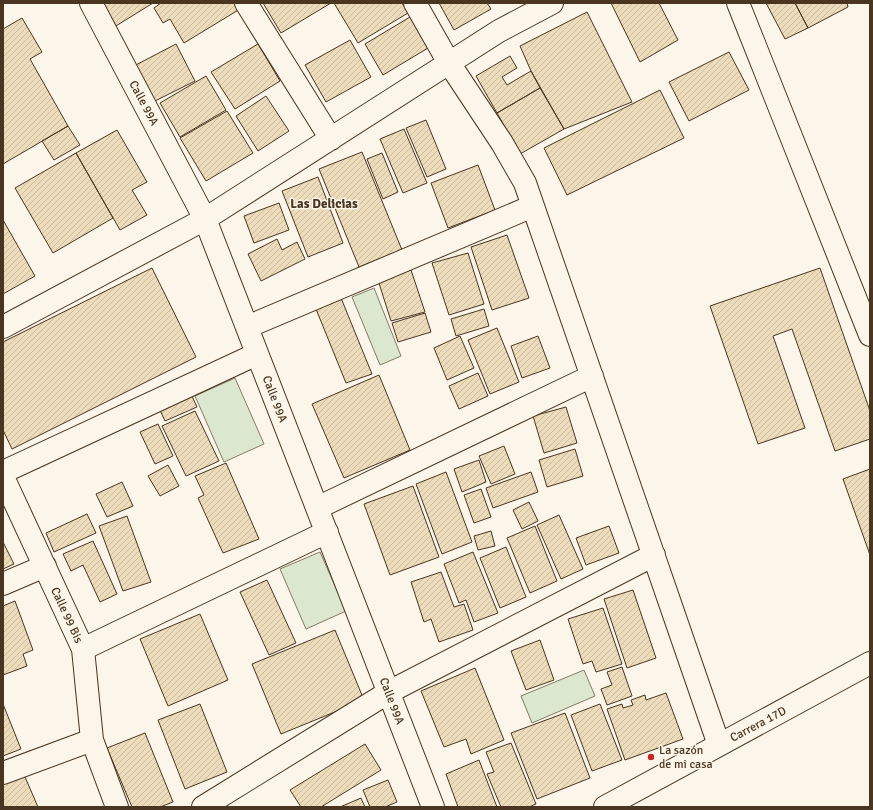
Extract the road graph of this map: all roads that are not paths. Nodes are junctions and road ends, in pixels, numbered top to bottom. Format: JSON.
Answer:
{"nodes":[{"id":1,"x":91,"y":3,"type":"edge"},
{"id":2,"x":246,"y":3,"type":"edge"},
{"id":3,"x":414,"y":3,"type":"edge"},
{"id":4,"x":552,"y":3,"type":"edge"},
{"id":5,"x":738,"y":3,"type":"edge"},
{"id":6,"x":449,"y":63,"type":"junction"},
{"id":7,"x":331,"y":138,"type":"junction"},
{"id":8,"x":533,"y":206,"type":"junction"},
{"id":9,"x":205,"y":219,"type":"junction"},
{"id":10,"x":3,"y":327,"type":"edge"},
{"id":11,"x":247,"y":327,"type":"junction"},
{"id":12,"x":870,"y":335,"type":"edge"},
{"id":13,"x":257,"y":354,"type":"junction"},
{"id":14,"x":592,"y":376,"type":"junction"},
{"id":15,"x":3,"y":472,"type":"edge"},
{"id":16,"x":3,"y":477,"type":"edge"},
{"id":17,"x":317,"y":508,"type":"junction"},
{"id":18,"x":327,"y":532,"type":"junction"},
{"id":19,"x":654,"y":555,"type":"junction"},
{"id":20,"x":45,"y":566,"type":"junction"},
{"id":21,"x":3,"y":584,"type":"edge"},
{"id":22,"x":82,"y":649,"type":"junction"},
{"id":23,"x":870,"y":663,"type":"edge"},
{"id":24,"x":389,"y":692,"type":"junction"},
{"id":25,"x":92,"y":740,"type":"junction"},
{"id":26,"x":719,"y":745,"type":"junction"},
{"id":27,"x":3,"y":773,"type":"edge"},
{"id":28,"x":116,"y":807,"type":"edge"},
{"id":29,"x":203,"y":807,"type":"edge"},
{"id":30,"x":434,"y":807,"type":"edge"},
{"id":31,"x":604,"y":807,"type":"edge"}],
"edges":[{"from":1,"to":9,"type":"street","name":"Calle 99A"},
{"from":2,"to":7,"type":"street"},
{"from":3,"to":6,"type":"street"},
{"from":4,"to":6,"type":"street"},
{"from":5,"to":12,"type":"street"},
{"from":6,"to":7,"type":"street"},
{"from":6,"to":8,"type":"street"},
{"from":7,"to":9,"type":"street"},
{"from":8,"to":11,"type":"street"},
{"from":8,"to":14,"type":"street"},
{"from":9,"to":10,"type":"street"},
{"from":9,"to":11,"type":"street","name":"Calle 99A"},
{"from":11,"to":13,"type":"street","name":"Calle 99A"},
{"from":13,"to":15,"type":"street"},
{"from":13,"to":17,"type":"street","name":"Calle 99A"},
{"from":14,"to":17,"type":"street"},
{"from":14,"to":19,"type":"street"},
{"from":16,"to":20,"type":"street","name":"Calle 99 Bis"},
{"from":17,"to":18,"type":"street","name":"Calle 99A"},
{"from":18,"to":22,"type":"street"},
{"from":18,"to":24,"type":"street","name":"Calle 99A"},
{"from":19,"to":24,"type":"street"},
{"from":19,"to":26,"type":"street"},
{"from":20,"to":21,"type":"street"},
{"from":20,"to":22,"type":"street","name":"Calle 99 Bis"},
{"from":22,"to":25,"type":"street","name":"Calle 99 Bis"},
{"from":23,"to":26,"type":"street","name":"Carrera 17D"},
{"from":24,"to":29,"type":"street"},
{"from":24,"to":30,"type":"street","name":"Calle 99A"},
{"from":25,"to":27,"type":"street"},
{"from":25,"to":28,"type":"street","name":"Calle 99 Bis"},
{"from":26,"to":31,"type":"street","name":"Carrera 17D"}]}
